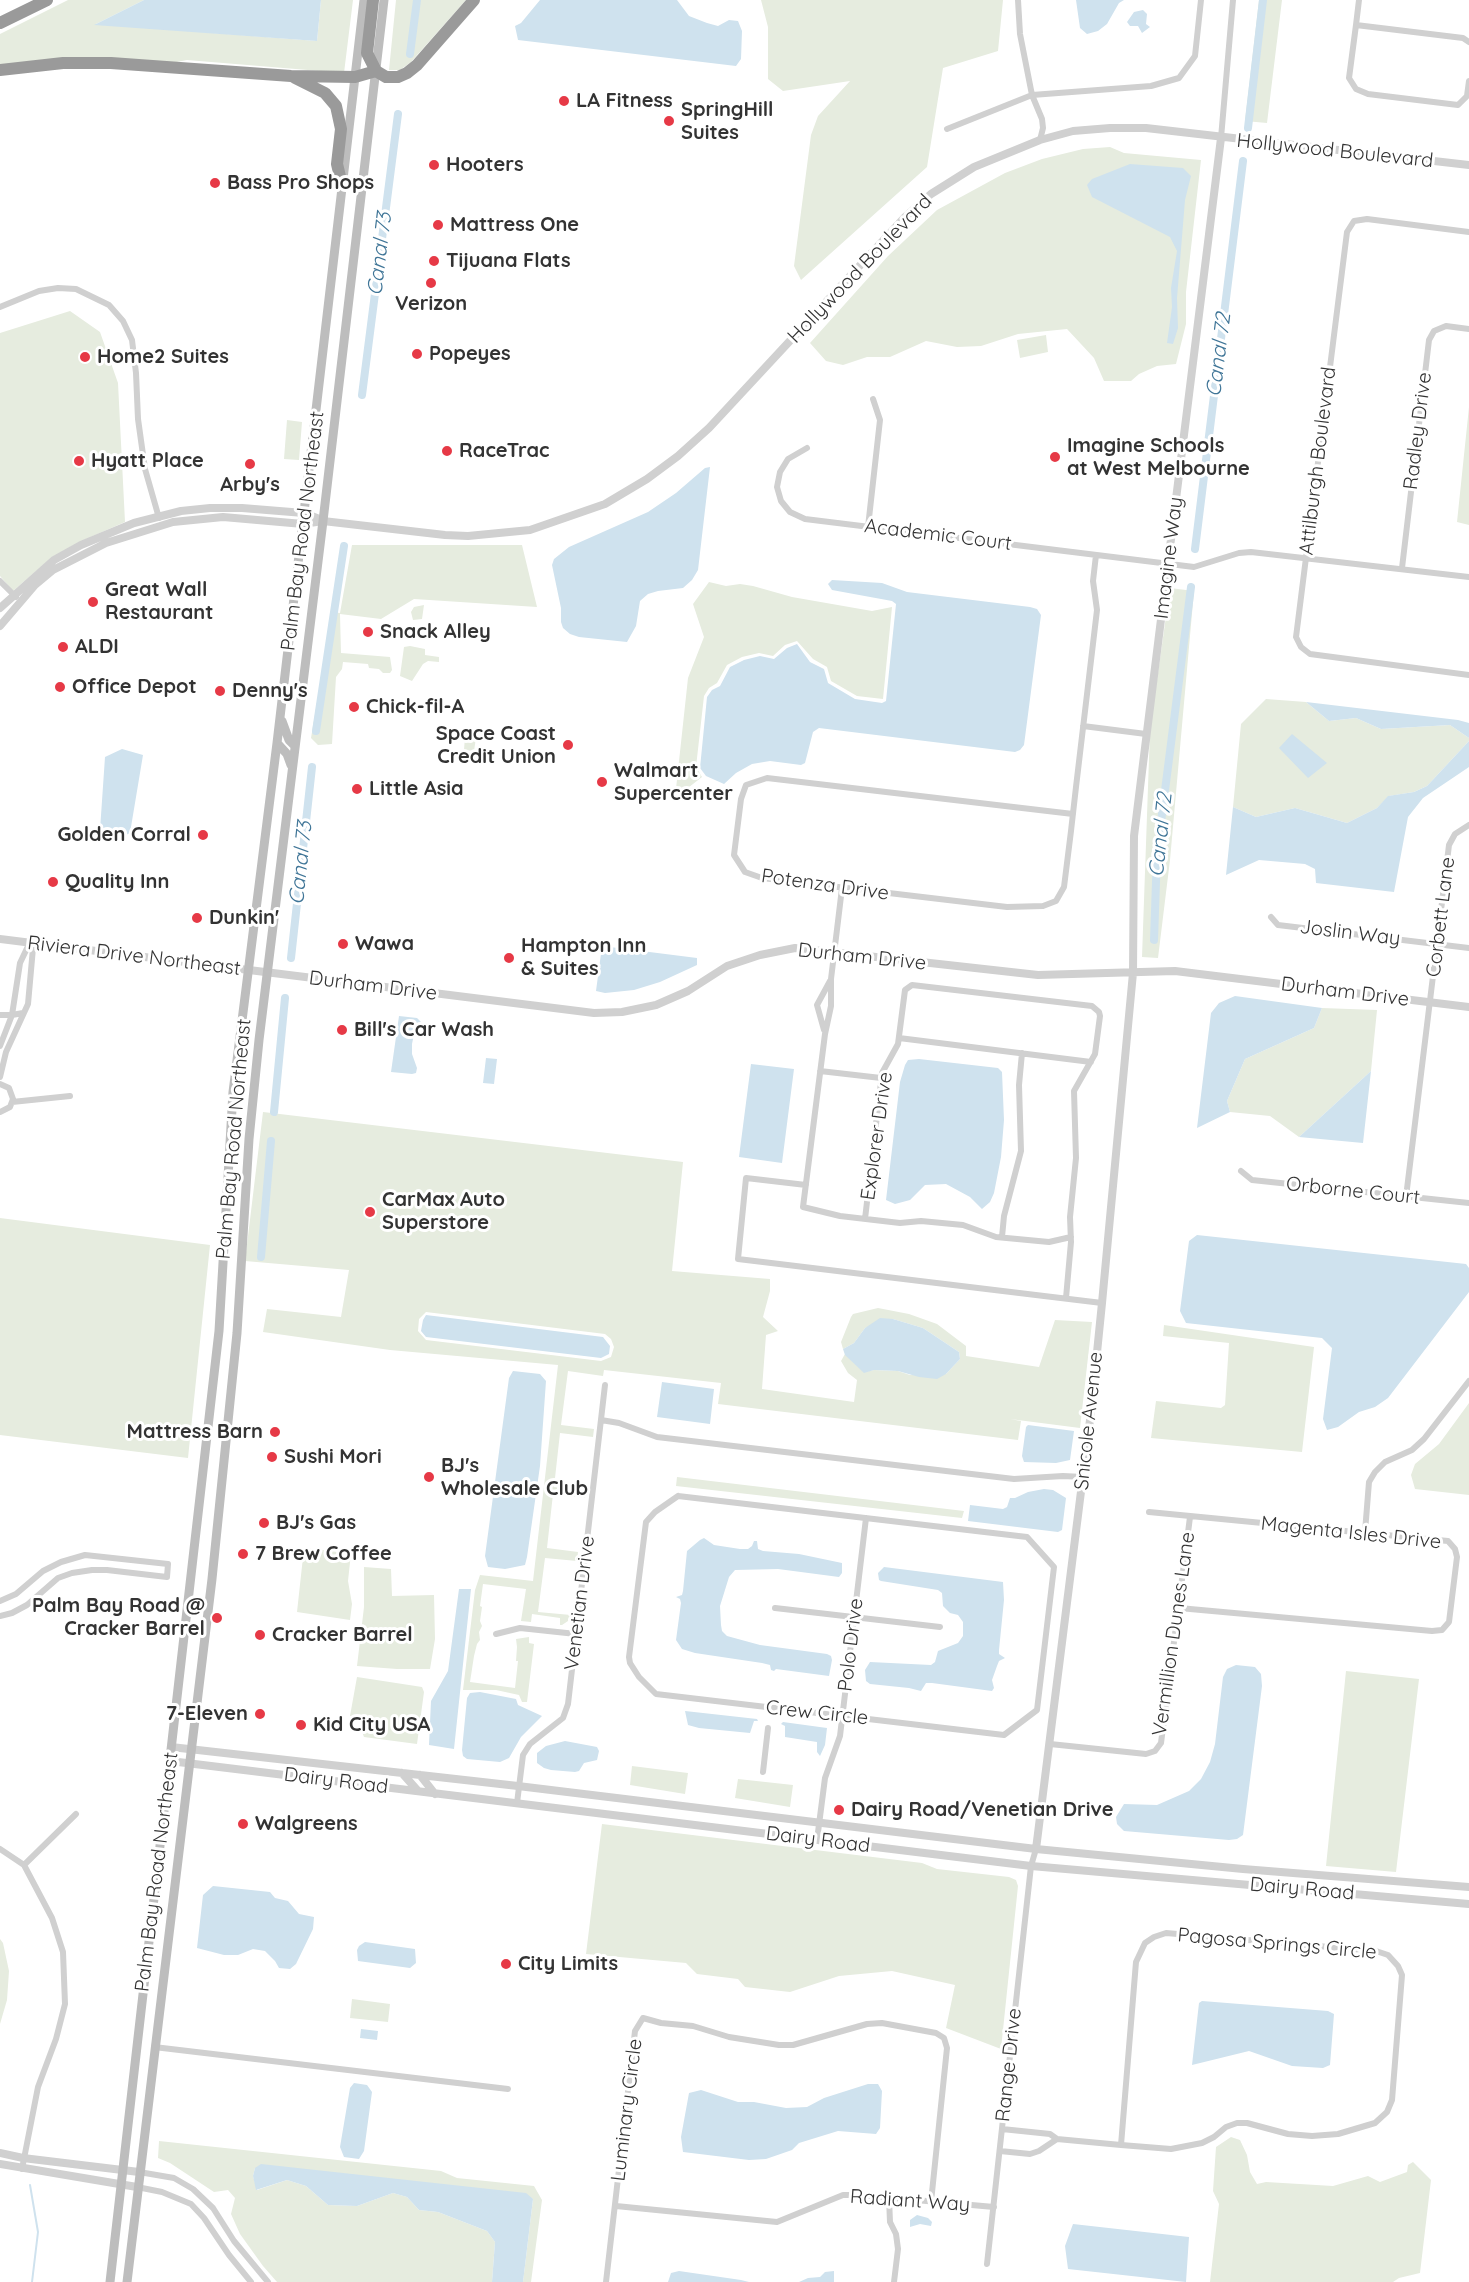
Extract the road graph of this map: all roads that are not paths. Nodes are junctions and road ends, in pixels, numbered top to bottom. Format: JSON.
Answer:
{"nodes":[{"id":1,"x":46,"y":0,"type":"edge"},
{"id":2,"x":364,"y":0,"type":"edge"},
{"id":3,"x":373,"y":0,"type":"edge"},
{"id":4,"x":384,"y":0,"type":"edge"},
{"id":5,"x":474,"y":0,"type":"edge"},
{"id":6,"x":1018,"y":0,"type":"edge"},
{"id":7,"x":1201,"y":0,"type":"edge"},
{"id":8,"x":1233,"y":0,"type":"edge"},
{"id":9,"x":1359,"y":0,"type":"edge"},
{"id":10,"x":0,"y":23,"type":"edge"},
{"id":11,"x":1356,"y":25,"type":"junction"},
{"id":12,"x":1469,"y":42,"type":"edge"},
{"id":13,"x":0,"y":70,"type":"edge"},
{"id":14,"x":376,"y":71,"type":"junction"},
{"id":15,"x":291,"y":76,"type":"junction"},
{"id":16,"x":355,"y":77,"type":"junction"},
{"id":17,"x":1469,"y":81,"type":"edge"},
{"id":18,"x":1032,"y":95,"type":"junction"},
{"id":19,"x":947,"y":129,"type":"dead end"},
{"id":20,"x":1221,"y":138,"type":"junction"},
{"id":21,"x":1040,"y":140,"type":"junction"},
{"id":22,"x":1469,"y":165,"type":"edge"},
{"id":23,"x":342,"y":185,"type":"junction"},
{"id":24,"x":1469,"y":232,"type":"edge"},
{"id":25,"x":0,"y":307,"type":"edge"},
{"id":26,"x":1469,"y":329,"type":"edge"},
{"id":27,"x":873,"y":399,"type":"dead end"},
{"id":28,"x":807,"y":448,"type":"dead end"},
{"id":29,"x":304,"y":513,"type":"junction"},
{"id":30,"x":159,"y":518,"type":"junction"},
{"id":31,"x":323,"y":521,"type":"junction"},
{"id":32,"x":303,"y":524,"type":"junction"},
{"id":33,"x":868,"y":527,"type":"junction"},
{"id":34,"x":1096,"y":555,"type":"junction"},
{"id":35,"x":1306,"y":558,"type":"junction"},
{"id":36,"x":1169,"y":565,"type":"junction"},
{"id":37,"x":1402,"y":568,"type":"junction"},
{"id":38,"x":1469,"y":577,"type":"edge"},
{"id":39,"x":0,"y":581,"type":"edge"},
{"id":40,"x":18,"y":598,"type":"junction"},
{"id":41,"x":0,"y":608,"type":"edge"},
{"id":42,"x":0,"y":626,"type":"edge"},
{"id":43,"x":1469,"y":675,"type":"edge"},
{"id":44,"x":280,"y":716,"type":"junction"},
{"id":45,"x":1083,"y":726,"type":"junction"},
{"id":46,"x":1146,"y":734,"type":"junction"},
{"id":47,"x":277,"y":743,"type":"junction"},
{"id":48,"x":295,"y":746,"type":"junction"},
{"id":49,"x":292,"y":767,"type":"junction"},
{"id":50,"x":1073,"y":814,"type":"junction"},
{"id":51,"x":1469,"y":825,"type":"edge"},
{"id":52,"x":842,"y":888,"type":"junction"},
{"id":53,"x":1271,"y":917,"type":"dead end"},
{"id":54,"x":0,"y":939,"type":"edge"},
{"id":55,"x":30,"y":942,"type":"junction"},
{"id":56,"x":1437,"y":944,"type":"junction"},
{"id":57,"x":1469,"y":948,"type":"edge"},
{"id":58,"x":834,"y":954,"type":"junction"},
{"id":59,"x":248,"y":971,"type":"junction"},
{"id":60,"x":1132,"y":973,"type":"junction"},
{"id":61,"x":268,"y":974,"type":"junction"},
{"id":62,"x":831,"y":979,"type":"junction"},
{"id":63,"x":1430,"y":1002,"type":"junction"},
{"id":64,"x":1469,"y":1006,"type":"edge"},
{"id":65,"x":23,"y":1013,"type":"junction"},
{"id":66,"x":0,"y":1015,"type":"edge"},
{"id":67,"x":12,"y":1015,"type":"junction"},
{"id":68,"x":825,"y":1034,"type":"junction"},
{"id":69,"x":899,"y":1038,"type":"junction"},
{"id":70,"x":0,"y":1046,"type":"edge"},
{"id":71,"x":1022,"y":1053,"type":"junction"},
{"id":72,"x":1091,"y":1062,"type":"junction"},
{"id":73,"x":820,"y":1071,"type":"junction"},
{"id":74,"x":0,"y":1077,"type":"edge"},
{"id":75,"x":881,"y":1078,"type":"junction"},
{"id":76,"x":0,"y":1084,"type":"edge"},
{"id":77,"x":70,"y":1096,"type":"dead end"},
{"id":78,"x":12,"y":1102,"type":"junction"},
{"id":79,"x":0,"y":1113,"type":"edge"},
{"id":80,"x":1241,"y":1171,"type":"dead end"},
{"id":81,"x":806,"y":1185,"type":"junction"},
{"id":82,"x":1406,"y":1197,"type":"junction"},
{"id":83,"x":1469,"y":1203,"type":"edge"},
{"id":84,"x":866,"y":1219,"type":"junction"},
{"id":85,"x":1002,"y":1237,"type":"junction"},
{"id":86,"x":1071,"y":1238,"type":"junction"},
{"id":87,"x":1066,"y":1298,"type":"junction"},
{"id":88,"x":1102,"y":1303,"type":"junction"},
{"id":89,"x":219,"y":1331,"type":"junction"},
{"id":90,"x":237,"y":1333,"type":"junction"},
{"id":91,"x":1469,"y":1381,"type":"edge"},
{"id":92,"x":605,"y":1385,"type":"dead end"},
{"id":93,"x":601,"y":1420,"type":"junction"},
{"id":94,"x":1083,"y":1477,"type":"junction"},
{"id":95,"x":1149,"y":1512,"type":"dead end"},
{"id":96,"x":1190,"y":1517,"type":"junction"},
{"id":97,"x":866,"y":1518,"type":"junction"},
{"id":98,"x":1365,"y":1532,"type":"junction"},
{"id":99,"x":0,"y":1601,"type":"edge"},
{"id":100,"x":775,"y":1608,"type":"dead end"},
{"id":101,"x":1179,"y":1608,"type":"junction"},
{"id":102,"x":0,"y":1616,"type":"edge"},
{"id":103,"x":854,"y":1617,"type":"junction"},
{"id":104,"x":940,"y":1627,"type":"dead end"},
{"id":105,"x":496,"y":1634,"type":"dead end"},
{"id":106,"x":576,"y":1634,"type":"junction"},
{"id":107,"x":843,"y":1715,"type":"junction"},
{"id":108,"x":768,"y":1728,"type":"dead end"},
{"id":109,"x":1050,"y":1744,"type":"junction"},
{"id":110,"x":171,"y":1747,"type":"junction"},
{"id":111,"x":190,"y":1749,"type":"junction"},
{"id":112,"x":170,"y":1761,"type":"junction"},
{"id":113,"x":188,"y":1764,"type":"junction"},
{"id":114,"x":763,"y":1772,"type":"dead end"},
{"id":115,"x":402,"y":1773,"type":"junction"},
{"id":116,"x":420,"y":1775,"type":"junction"},
{"id":117,"x":518,"y":1786,"type":"junction"},
{"id":118,"x":418,"y":1791,"type":"junction"},
{"id":119,"x":435,"y":1794,"type":"junction"},
{"id":120,"x":517,"y":1803,"type":"junction"},
{"id":121,"x":76,"y":1814,"type":"dead end"},
{"id":122,"x":819,"y":1823,"type":"junction"},
{"id":123,"x":818,"y":1840,"type":"junction"},
{"id":124,"x":0,"y":1849,"type":"edge"},
{"id":125,"x":1036,"y":1849,"type":"junction"},
{"id":126,"x":24,"y":1864,"type":"junction"},
{"id":127,"x":1031,"y":1866,"type":"junction"},
{"id":128,"x":1243,"y":1869,"type":"junction"},
{"id":129,"x":1241,"y":1884,"type":"junction"},
{"id":130,"x":1466,"y":1887,"type":"edge"},
{"id":131,"x":1465,"y":1904,"type":"edge"},
{"id":132,"x":139,"y":2030,"type":"junction"},
{"id":133,"x":154,"y":2047,"type":"junction"},
{"id":134,"x":508,"y":2089,"type":"dead end"},
{"id":135,"x":1002,"y":2129,"type":"junction"},
{"id":136,"x":1058,"y":2139,"type":"junction"},
{"id":137,"x":1121,"y":2145,"type":"junction"},
{"id":138,"x":1000,"y":2151,"type":"junction"},
{"id":139,"x":0,"y":2153,"type":"edge"},
{"id":140,"x":23,"y":2158,"type":"junction"},
{"id":141,"x":0,"y":2164,"type":"edge"},
{"id":142,"x":22,"y":2169,"type":"junction"},
{"id":143,"x":123,"y":2169,"type":"junction"},
{"id":144,"x":139,"y":2172,"type":"junction"},
{"id":145,"x":121,"y":2184,"type":"junction"},
{"id":146,"x":137,"y":2187,"type":"junction"},
{"id":147,"x":889,"y":2198,"type":"junction"},
{"id":148,"x":931,"y":2202,"type":"junction"},
{"id":149,"x":616,"y":2205,"type":"junction"},
{"id":150,"x":994,"y":2207,"type":"junction"},
{"id":151,"x":987,"y":2264,"type":"dead end"},
{"id":152,"x":110,"y":2282,"type":"edge"},
{"id":153,"x":127,"y":2282,"type":"edge"},
{"id":154,"x":251,"y":2282,"type":"edge"},
{"id":155,"x":268,"y":2282,"type":"edge"},
{"id":156,"x":606,"y":2282,"type":"edge"},
{"id":157,"x":894,"y":2282,"type":"edge"}],
"edges":[{"from":1,"to":10,"type":"highway"},
{"from":2,"to":16,"type":"main road","name":"Palm Bay Road Northeast"},
{"from":3,"to":14,"type":"highway"},
{"from":4,"to":14,"type":"main road","name":"Palm Bay Road Northeast"},
{"from":5,"to":14,"type":"highway"},
{"from":6,"to":18,"type":"street"},
{"from":7,"to":18,"type":"street"},
{"from":8,"to":20,"type":"street","name":"Imagine Way"},
{"from":9,"to":11,"type":"street"},
{"from":11,"to":12,"type":"street"},
{"from":11,"to":17,"type":"street"},
{"from":13,"to":15,"type":"highway"},
{"from":14,"to":16,"type":"highway"},
{"from":14,"to":31,"type":"main road","name":"Palm Bay Road Northeast"},
{"from":15,"to":16,"type":"highway"},
{"from":15,"to":23,"type":"highway"},
{"from":16,"to":23,"type":"main road","name":"Palm Bay Road Northeast"},
{"from":18,"to":19,"type":"street"},
{"from":18,"to":21,"type":"street"},
{"from":20,"to":21,"type":"street","name":"Hollywood Boulevard"},
{"from":20,"to":22,"type":"street","name":"Hollywood Boulevard"},
{"from":20,"to":36,"type":"street","name":"Imagine Way"},
{"from":21,"to":31,"type":"street","name":"Hollywood Boulevard"},
{"from":23,"to":29,"type":"main road","name":"Palm Bay Road Northeast"},
{"from":24,"to":35,"type":"street","name":"Attilburgh Boulevard"},
{"from":25,"to":30,"type":"street"},
{"from":26,"to":37,"type":"street","name":"Radley Drive"},
{"from":27,"to":33,"type":"street"},
{"from":28,"to":33,"type":"street","name":"Academic Court"},
{"from":29,"to":30,"type":"street"},
{"from":29,"to":31,"type":"street"},
{"from":29,"to":32,"type":"main road","name":"Palm Bay Road Northeast"},
{"from":30,"to":40,"type":"street"},
{"from":31,"to":32,"type":"street","name":"Hollywood Boulevard"},
{"from":31,"to":48,"type":"main road","name":"Palm Bay Road Northeast"},
{"from":32,"to":40,"type":"street","name":"Hollywood Boulevard"},
{"from":32,"to":44,"type":"main road","name":"Palm Bay Road Northeast"},
{"from":33,"to":34,"type":"street","name":"Academic Court"},
{"from":34,"to":36,"type":"street","name":"Academic Court"},
{"from":34,"to":45,"type":"street","name":"Potenza Drive"},
{"from":35,"to":36,"type":"street","name":"Academic Court"},
{"from":35,"to":37,"type":"street","name":"Academic Court"},
{"from":35,"to":43,"type":"street","name":"Attilburgh Boulevard"},
{"from":36,"to":46,"type":"street","name":"Imagine Way"},
{"from":37,"to":38,"type":"street","name":"Academic Court"},
{"from":39,"to":40,"type":"street"},
{"from":40,"to":41,"type":"street"},
{"from":40,"to":42,"type":"street"},
{"from":44,"to":47,"type":"main road","name":"Palm Bay Road Northeast"},
{"from":44,"to":48,"type":"main road"},
{"from":45,"to":46,"type":"street"},
{"from":45,"to":50,"type":"street","name":"Potenza Drive"},
{"from":46,"to":60,"type":"street","name":"Imagine Way"},
{"from":47,"to":49,"type":"main road"},
{"from":47,"to":59,"type":"main road","name":"Palm Bay Road Northeast"},
{"from":48,"to":49,"type":"main road","name":"Palm Bay Road Northeast"},
{"from":49,"to":61,"type":"main road","name":"Palm Bay Road Northeast"},
{"from":50,"to":52,"type":"street","name":"Potenza Drive"},
{"from":50,"to":52,"type":"street","name":"Potenza Drive"},
{"from":51,"to":56,"type":"street","name":"Corbett Lane"},
{"from":52,"to":58,"type":"street"},
{"from":53,"to":56,"type":"street","name":"Joslin Way"},
{"from":54,"to":55,"type":"street","name":"Riviera Drive Northeast"},
{"from":55,"to":59,"type":"street","name":"Riviera Drive Northeast"},
{"from":55,"to":65,"type":"street"},
{"from":55,"to":67,"type":"street"},
{"from":56,"to":57,"type":"street","name":"Joslin Way"},
{"from":56,"to":63,"type":"street","name":"Corbett Lane"},
{"from":58,"to":60,"type":"street","name":"Durham Drive"},
{"from":58,"to":61,"type":"street","name":"Durham Drive"},
{"from":58,"to":62,"type":"street"},
{"from":59,"to":61,"type":"street","name":"Riviera Drive Northeast"},
{"from":59,"to":89,"type":"main road","name":"Palm Bay Road Northeast"},
{"from":60,"to":63,"type":"street","name":"Durham Drive"},
{"from":60,"to":88,"type":"street","name":"Snicole Avenue"},
{"from":61,"to":90,"type":"main road","name":"Palm Bay Road Northeast"},
{"from":62,"to":68,"type":"street"},
{"from":62,"to":68,"type":"street"},
{"from":63,"to":64,"type":"street","name":"Durham Drive"},
{"from":63,"to":82,"type":"street","name":"Corbett Lane"},
{"from":65,"to":67,"type":"street"},
{"from":65,"to":74,"type":"street"},
{"from":66,"to":67,"type":"street"},
{"from":67,"to":70,"type":"street"},
{"from":68,"to":73,"type":"street"},
{"from":69,"to":71,"type":"street"},
{"from":69,"to":72,"type":"street","name":"Explorer Drive"},
{"from":69,"to":75,"type":"street","name":"Explorer Drive"},
{"from":71,"to":72,"type":"street"},
{"from":71,"to":85,"type":"street"},
{"from":72,"to":86,"type":"street","name":"Explorer Drive"},
{"from":73,"to":75,"type":"street"},
{"from":73,"to":81,"type":"street"},
{"from":75,"to":84,"type":"street","name":"Explorer Drive"},
{"from":76,"to":78,"type":"street"},
{"from":77,"to":78,"type":"street"},
{"from":78,"to":79,"type":"street"},
{"from":80,"to":82,"type":"street","name":"Orborne Court"},
{"from":81,"to":84,"type":"street"},
{"from":81,"to":87,"type":"street"},
{"from":82,"to":83,"type":"street","name":"Orborne Court"},
{"from":84,"to":85,"type":"street","name":"Explorer Drive"},
{"from":85,"to":86,"type":"street","name":"Explorer Drive"},
{"from":86,"to":87,"type":"street","name":"Explorer Drive"},
{"from":87,"to":88,"type":"street"},
{"from":88,"to":94,"type":"street","name":"Snicole Avenue"},
{"from":89,"to":90,"type":"main road"},
{"from":89,"to":110,"type":"main road","name":"Palm Bay Road Northeast"},
{"from":90,"to":111,"type":"main road","name":"Palm Bay Road Northeast"},
{"from":91,"to":98,"type":"street"},
{"from":92,"to":93,"type":"street","name":"Venetian Drive"},
{"from":93,"to":94,"type":"street"},
{"from":93,"to":106,"type":"street","name":"Venetian Drive"},
{"from":94,"to":109,"type":"street","name":"Snicole Avenue"},
{"from":95,"to":96,"type":"street","name":"Magenta Isles Drive"},
{"from":96,"to":98,"type":"street","name":"Magenta Isles Drive"},
{"from":96,"to":101,"type":"street","name":"Vermillion Dunes Lane"},
{"from":97,"to":103,"type":"street","name":"Polo Drive"},
{"from":97,"to":107,"type":"street","name":"Crew Circle"},
{"from":97,"to":107,"type":"street","name":"Crew Circle"},
{"from":98,"to":101,"type":"street","name":"Magenta Isles Drive"},
{"from":99,"to":102,"type":"street"},
{"from":100,"to":103,"type":"street"},
{"from":101,"to":109,"type":"street","name":"Vermillion Dunes Lane"},
{"from":103,"to":104,"type":"street"},
{"from":103,"to":107,"type":"street","name":"Polo Drive"},
{"from":105,"to":106,"type":"street"},
{"from":106,"to":117,"type":"street","name":"Venetian Drive"},
{"from":107,"to":122,"type":"street","name":"Polo Drive"},
{"from":108,"to":114,"type":"street"},
{"from":109,"to":125,"type":"street","name":"Snicole Avenue"},
{"from":110,"to":111,"type":"street","name":"Dairy Road"},
{"from":110,"to":112,"type":"main road","name":"Palm Bay Road Northeast"},
{"from":111,"to":113,"type":"main road","name":"Palm Bay Road Northeast"},
{"from":111,"to":115,"type":"street","name":"Dairy Road"},
{"from":112,"to":113,"type":"street","name":"Dairy Road"},
{"from":112,"to":132,"type":"main road","name":"Palm Bay Road Northeast"},
{"from":113,"to":118,"type":"street","name":"Dairy Road"},
{"from":113,"to":133,"type":"main road","name":"Palm Bay Road Northeast"},
{"from":115,"to":116,"type":"street","name":"Dairy Road"},
{"from":115,"to":118,"type":"street"},
{"from":116,"to":117,"type":"street","name":"Dairy Road"},
{"from":116,"to":119,"type":"street"},
{"from":117,"to":120,"type":"street","name":"Venetian Drive"},
{"from":117,"to":122,"type":"street","name":"Dairy Road"},
{"from":118,"to":119,"type":"street","name":"Dairy Road"},
{"from":119,"to":120,"type":"street","name":"Dairy Road"},
{"from":120,"to":123,"type":"street","name":"Dairy Road"},
{"from":121,"to":126,"type":"street"},
{"from":122,"to":123,"type":"street","name":"Polo Drive"},
{"from":122,"to":125,"type":"street","name":"Dairy Road"},
{"from":123,"to":127,"type":"street","name":"Dairy Road"},
{"from":124,"to":126,"type":"street"},
{"from":125,"to":127,"type":"street","name":"Snicole Avenue"},
{"from":125,"to":128,"type":"street","name":"Dairy Road"},
{"from":126,"to":140,"type":"street"},
{"from":127,"to":129,"type":"street","name":"Dairy Road"},
{"from":127,"to":135,"type":"street","name":"Range Drive"},
{"from":128,"to":129,"type":"street"},
{"from":128,"to":130,"type":"street","name":"Dairy Road"},
{"from":129,"to":131,"type":"street","name":"Dairy Road"},
{"from":130,"to":131,"type":"street"},
{"from":132,"to":133,"type":"main road"},
{"from":132,"to":143,"type":"main road","name":"Palm Bay Road Northeast"},
{"from":133,"to":134,"type":"street"},
{"from":133,"to":144,"type":"main road","name":"Palm Bay Road Northeast"},
{"from":135,"to":136,"type":"street","name":"Pagosa Springs Circle"},
{"from":135,"to":138,"type":"street","name":"Range Drive"},
{"from":136,"to":137,"type":"street","name":"Pagosa Springs Circle"},
{"from":136,"to":138,"type":"street"},
{"from":137,"to":137,"type":"street","name":"Pagosa Springs Circle"},
{"from":138,"to":150,"type":"street","name":"Range Drive"},
{"from":139,"to":140,"type":"street"},
{"from":140,"to":142,"type":"street"},
{"from":140,"to":143,"type":"street"},
{"from":141,"to":142,"type":"street"},
{"from":142,"to":145,"type":"street"},
{"from":143,"to":144,"type":"street"},
{"from":143,"to":145,"type":"main road","name":"Palm Bay Road Northeast"},
{"from":144,"to":146,"type":"main road","name":"Palm Bay Road Northeast"},
{"from":144,"to":155,"type":"street"},
{"from":145,"to":146,"type":"street"},
{"from":145,"to":152,"type":"main road","name":"Palm Bay Road Northeast"},
{"from":146,"to":153,"type":"main road","name":"Palm Bay Road Northeast"},
{"from":146,"to":154,"type":"street"},
{"from":147,"to":148,"type":"street","name":"Radiant Way"},
{"from":147,"to":149,"type":"street","name":"Radiant Way"},
{"from":147,"to":157,"type":"street"},
{"from":148,"to":149,"type":"street","name":"Luminary Circle"},
{"from":148,"to":150,"type":"street","name":"Radiant Way"},
{"from":149,"to":156,"type":"street","name":"Luminary Circle"},
{"from":150,"to":151,"type":"street","name":"Range Drive"}]}
